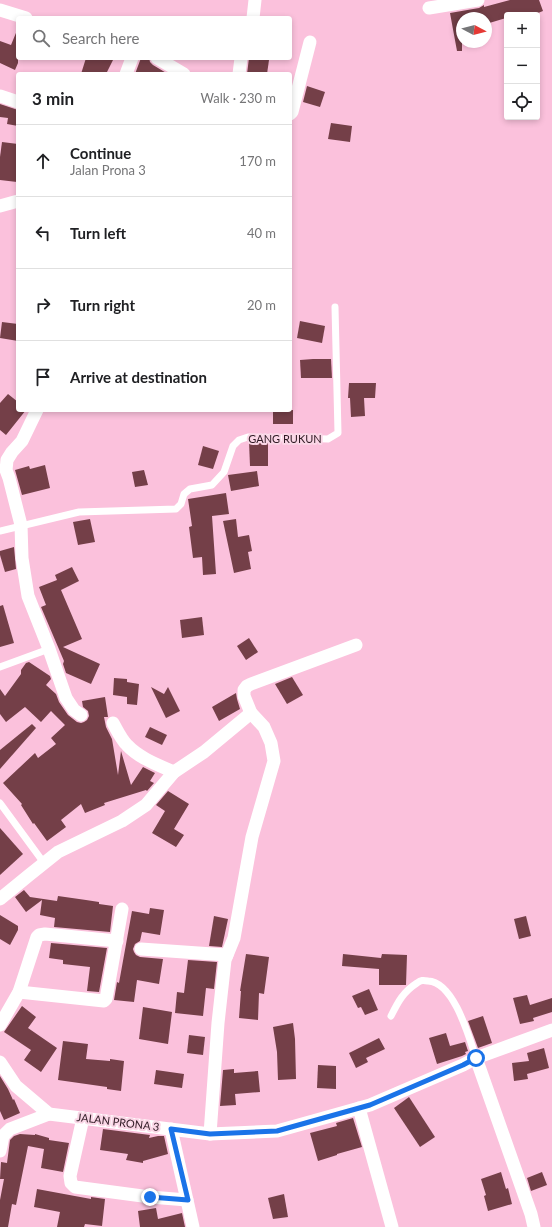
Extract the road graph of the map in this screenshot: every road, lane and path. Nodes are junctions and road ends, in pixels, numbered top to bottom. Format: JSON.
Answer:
{"nodes":[{"id":1,"x":255,"y":0,"type":"edge"},
{"id":2,"x":478,"y":0,"type":"edge"},
{"id":3,"x":429,"y":8,"type":"dead end"},
{"id":4,"x":0,"y":10,"type":"edge"},
{"id":5,"x":20,"y":16,"type":"edge"},
{"id":6,"x":253,"y":16,"type":"edge"},
{"id":7,"x":310,"y":42,"type":"dead end"},
{"id":8,"x":131,"y":60,"type":"edge"},
{"id":9,"x":160,"y":60,"type":"edge"},
{"id":10,"x":240,"y":60,"type":"edge"},
{"id":11,"x":127,"y":72,"type":"edge"},
{"id":12,"x":181,"y":72,"type":"edge"},
{"id":13,"x":239,"y":72,"type":"edge"},
{"id":14,"x":0,"y":96,"type":"edge"},
{"id":15,"x":16,"y":101,"type":"edge"},
{"id":16,"x":292,"y":112,"type":"edge"},
{"id":17,"x":16,"y":202,"type":"edge"},
{"id":18,"x":0,"y":206,"type":"edge"},
{"id":19,"x":335,"y":307,"type":"dead end"},
{"id":20,"x":36,"y":412,"type":"edge"},
{"id":21,"x":3,"y":459,"type":"edge"},
{"id":22,"x":21,"y":525,"type":"junction"},
{"id":23,"x":0,"y":531,"type":"edge"},
{"id":24,"x":356,"y":645,"type":"dead end"},
{"id":25,"x":49,"y":649,"type":"junction"},
{"id":26,"x":0,"y":667,"type":"edge"},
{"id":27,"x":251,"y":713,"type":"junction"},
{"id":28,"x":81,"y":715,"type":"dead end"},
{"id":29,"x":113,"y":723,"type":"dead end"},
{"id":30,"x":174,"y":772,"type":"junction"},
{"id":31,"x":0,"y":803,"type":"edge"},
{"id":32,"x":44,"y":863,"type":"junction"},
{"id":33,"x":0,"y":899,"type":"edge"},
{"id":34,"x":122,"y":909,"type":"dead end"},
{"id":35,"x":117,"y":941,"type":"junction"},
{"id":36,"x":142,"y":949,"type":"dead end"},
{"id":37,"x":227,"y":955,"type":"junction"},
{"id":38,"x":20,"y":992,"type":"junction"},
{"id":39,"x":391,"y":1016,"type":"dead end"},
{"id":40,"x":0,"y":1024,"type":"edge"},
{"id":41,"x":552,"y":1030,"type":"edge"},
{"id":42,"x":476,"y":1058,"type":"junction"},
{"id":43,"x":0,"y":1062,"type":"edge"},
{"id":44,"x":359,"y":1108,"type":"junction"},
{"id":45,"x":49,"y":1114,"type":"junction"},
{"id":46,"x":84,"y":1118,"type":"junction"},
{"id":47,"x":171,"y":1129,"type":"junction"},
{"id":48,"x":210,"y":1134,"type":"junction"},
{"id":49,"x":0,"y":1151,"type":"edge"},
{"id":50,"x":188,"y":1200,"type":"junction"},
{"id":51,"x":193,"y":1227,"type":"edge"},
{"id":52,"x":392,"y":1227,"type":"edge"},
{"id":53,"x":534,"y":1227,"type":"edge"}],
"edges":[{"from":1,"to":6,"type":"street"},
{"from":2,"to":3,"type":"street"},
{"from":4,"to":5,"type":"street"},
{"from":7,"to":16,"type":"street"},
{"from":8,"to":11,"type":"street"},
{"from":9,"to":12,"type":"street"},
{"from":10,"to":13,"type":"street"},
{"from":14,"to":15,"type":"street"},
{"from":17,"to":18,"type":"street"},
{"from":19,"to":22,"type":"lane","name":"GANG RUKUN"},
{"from":20,"to":21,"type":"street"},
{"from":21,"to":22,"type":"street"},
{"from":22,"to":23,"type":"lane","name":"GANG RUKUN"},
{"from":22,"to":25,"type":"street"},
{"from":24,"to":27,"type":"street"},
{"from":25,"to":26,"type":"lane"},
{"from":25,"to":28,"type":"street"},
{"from":27,"to":30,"type":"street"},
{"from":27,"to":37,"type":"street"},
{"from":29,"to":30,"type":"street"},
{"from":30,"to":32,"type":"street"},
{"from":31,"to":32,"type":"lane"},
{"from":32,"to":33,"type":"street"},
{"from":34,"to":35,"type":"street"},
{"from":35,"to":38,"type":"street"},
{"from":35,"to":38,"type":"street"},
{"from":36,"to":37,"type":"street"},
{"from":37,"to":48,"type":"street"},
{"from":38,"to":40,"type":"street"},
{"from":39,"to":42,"type":"lane"},
{"from":41,"to":42,"type":"street","name":"JALAN PRONA 3"},
{"from":42,"to":44,"type":"street","name":"JALAN PRONA 3"},
{"from":42,"to":53,"type":"street"},
{"from":43,"to":45,"type":"street"},
{"from":44,"to":48,"type":"street","name":"JALAN PRONA 3"},
{"from":44,"to":52,"type":"street"},
{"from":45,"to":46,"type":"street","name":"JALAN PRONA 3"},
{"from":45,"to":49,"type":"street"},
{"from":46,"to":47,"type":"street","name":"JALAN PRONA 3"},
{"from":46,"to":50,"type":"street"},
{"from":47,"to":48,"type":"street","name":"JALAN PRONA 3"},
{"from":47,"to":50,"type":"street"},
{"from":50,"to":51,"type":"street"}]}
